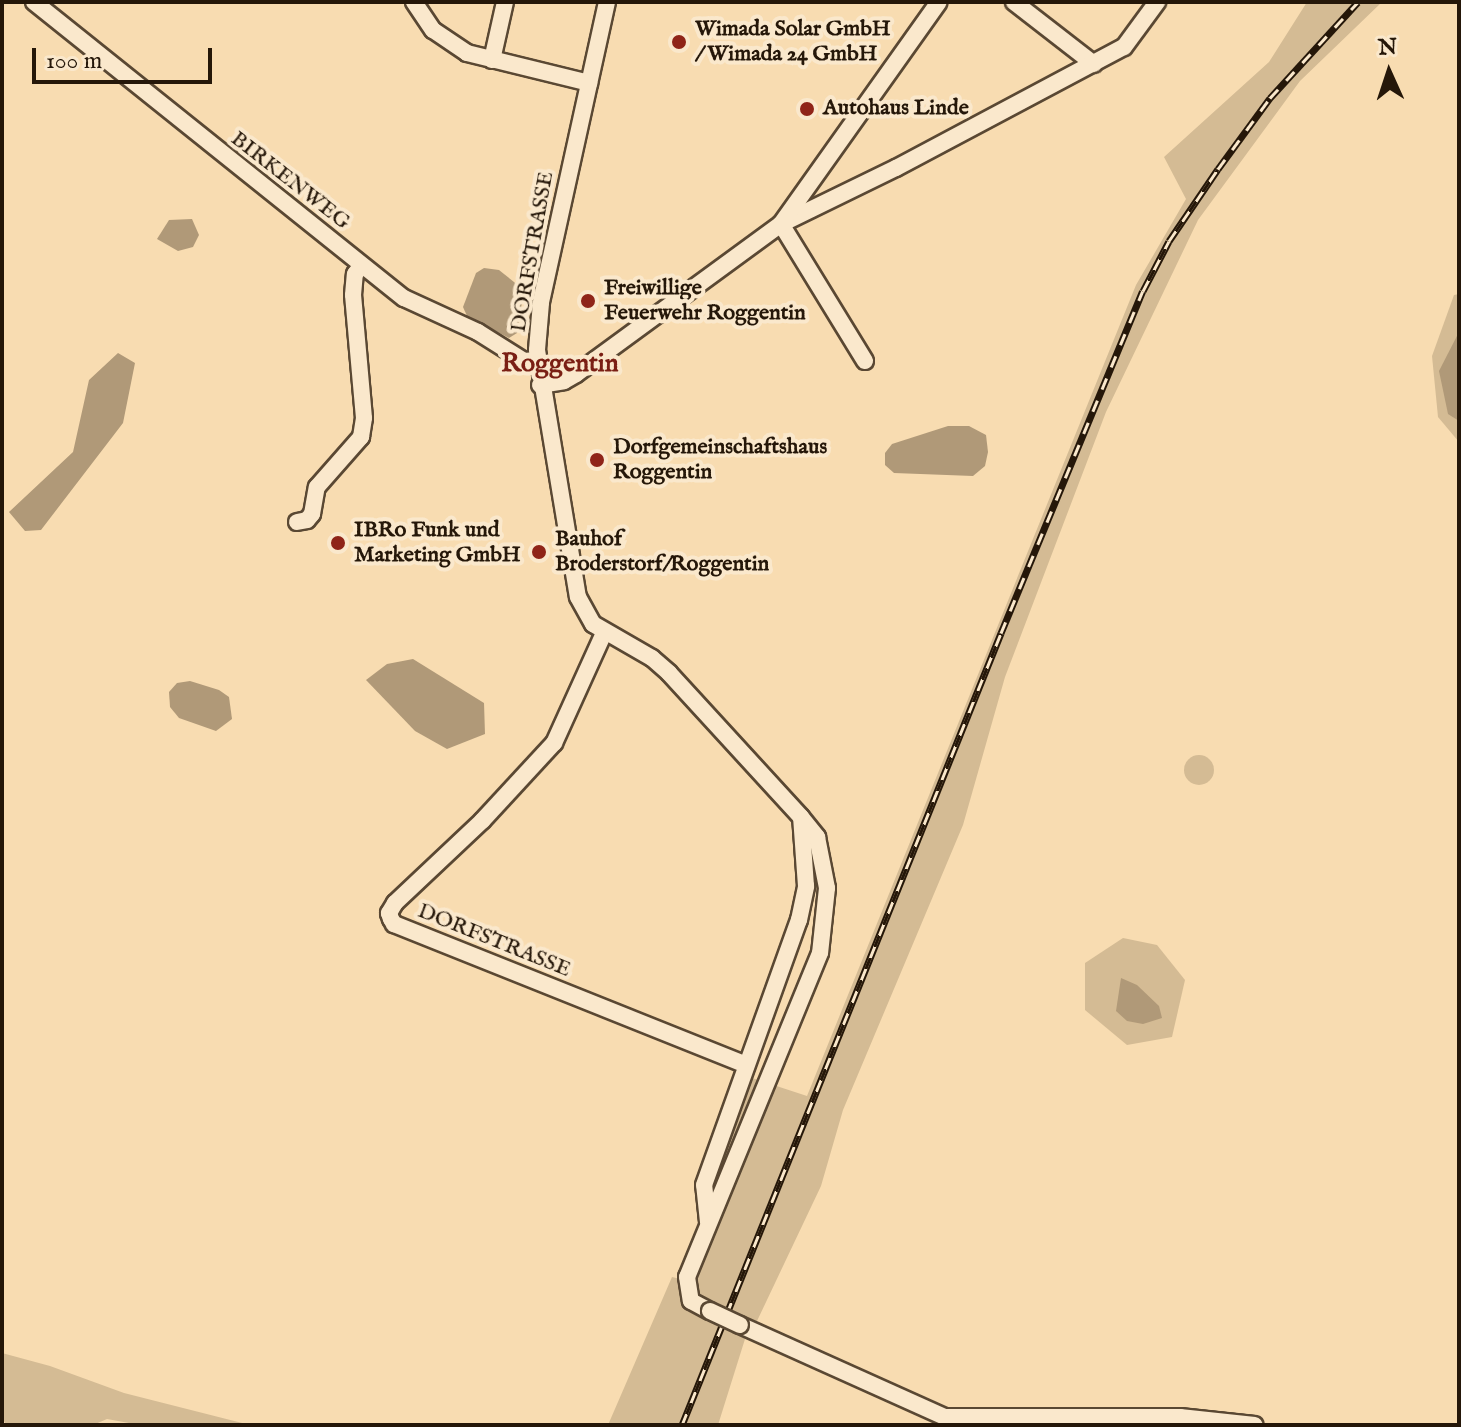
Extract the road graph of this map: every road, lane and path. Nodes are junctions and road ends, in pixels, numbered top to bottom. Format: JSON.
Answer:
{"nodes":[{"id":1,"x":34,"y":2,"type":"edge"},
{"id":2,"x":414,"y":2,"type":"edge"},
{"id":3,"x":505,"y":2,"type":"edge"},
{"id":4,"x":607,"y":2,"type":"edge"},
{"id":5,"x":939,"y":2,"type":"edge"},
{"id":6,"x":1014,"y":2,"type":"edge"},
{"id":7,"x":1157,"y":2,"type":"edge"},
{"id":8,"x":492,"y":60,"type":"junction"},
{"id":9,"x":1094,"y":64,"type":"junction"},
{"id":10,"x":589,"y":83,"type":"junction"},
{"id":11,"x":781,"y":224,"type":"junction"},
{"id":12,"x":361,"y":266,"type":"junction"},
{"id":13,"x":537,"y":360,"type":"junction"},
{"id":14,"x":865,"y":361,"type":"dead end"},
{"id":15,"x":540,"y":385,"type":"junction"},
{"id":16,"x":297,"y":522,"type":"dead end"},
{"id":17,"x":604,"y":633,"type":"junction"},
{"id":18,"x":801,"y":817,"type":"junction"},
{"id":19,"x":744,"y":1064,"type":"junction"},
{"id":20,"x":708,"y":1222,"type":"junction"},
{"id":21,"x":1050,"y":1421,"type":"edge"},
{"id":22,"x":1255,"y":1425,"type":"edge"}],
"edges":[{"from":1,"to":12,"type":"street","name":"BIRKENWEG"},
{"from":2,"to":8,"type":"street"},
{"from":3,"to":8,"type":"street"},
{"from":4,"to":10,"type":"street","name":"DORFSTRASSE"},
{"from":5,"to":11,"type":"street"},
{"from":6,"to":9,"type":"street"},
{"from":7,"to":9,"type":"street"},
{"from":8,"to":10,"type":"street"},
{"from":9,"to":11,"type":"street"},
{"from":10,"to":13,"type":"street","name":"DORFSTRASSE"},
{"from":11,"to":14,"type":"street"},
{"from":11,"to":15,"type":"street"},
{"from":12,"to":13,"type":"street","name":"BIRKENWEG"},
{"from":12,"to":16,"type":"street"},
{"from":13,"to":15,"type":"street","name":"DORFSTRASSE"},
{"from":15,"to":17,"type":"street","name":"DORFSTRASSE"},
{"from":17,"to":18,"type":"street","name":"DORFSTRASSE"},
{"from":17,"to":19,"type":"street","name":"DORFSTRASSE"},
{"from":18,"to":19,"type":"street","name":"DORFSTRASSE"},
{"from":18,"to":20,"type":"street","name":"DORFSTRASSE"},
{"from":19,"to":20,"type":"street","name":"DORFSTRASSE"},
{"from":20,"to":21,"type":"street","name":"DORFSTRASSE","bridge":true},
{"from":21,"to":22,"type":"street"}]}
